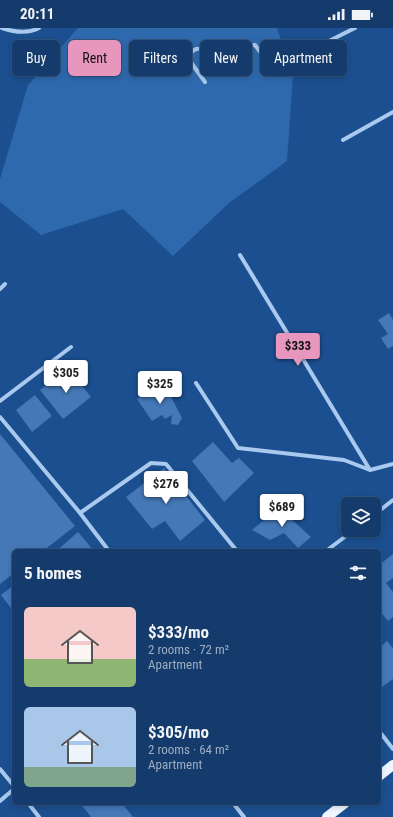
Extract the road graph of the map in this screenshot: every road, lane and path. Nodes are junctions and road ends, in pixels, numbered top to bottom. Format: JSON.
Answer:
{"nodes":[{"id":1,"x":2,"y":28,"type":"edge"},
{"id":2,"x":39,"y":28,"type":"edge"},
{"id":3,"x":355,"y":28,"type":"edge"},
{"id":4,"x":205,"y":82,"type":"dead end"},
{"id":5,"x":393,"y":112,"type":"edge"},
{"id":6,"x":344,"y":140,"type":"dead end"},
{"id":7,"x":240,"y":255,"type":"dead end"},
{"id":8,"x":5,"y":284,"type":"dead end"},
{"id":9,"x":0,"y":289,"type":"edge"},
{"id":10,"x":71,"y":347,"type":"dead end"},
{"id":11,"x":196,"y":383,"type":"dead end"},
{"id":12,"x":0,"y":401,"type":"edge"},
{"id":13,"x":0,"y":417,"type":"edge"},
{"id":14,"x":393,"y":464,"type":"edge"},
{"id":15,"x":370,"y":470,"type":"junction"},
{"id":16,"x":393,"y":500,"type":"edge"},
{"id":17,"x":381,"y":509,"type":"edge"},
{"id":18,"x":80,"y":514,"type":"junction"},
{"id":19,"x":345,"y":537,"type":"edge"},
{"id":20,"x":107,"y":549,"type":"edge"},
{"id":21,"x":235,"y":549,"type":"edge"},
{"id":22,"x":329,"y":549,"type":"edge"},
{"id":23,"x":381,"y":734,"type":"edge"},
{"id":24,"x":393,"y":749,"type":"edge"},
{"id":25,"x":393,"y":765,"type":"edge"},
{"id":26,"x":0,"y":769,"type":"edge"},
{"id":27,"x":381,"y":774,"type":"edge"},
{"id":28,"x":12,"y":784,"type":"edge"},
{"id":29,"x":12,"y":791,"type":"edge"},
{"id":30,"x":0,"y":801,"type":"edge"},
{"id":31,"x":30,"y":805,"type":"edge"},
{"id":32,"x":235,"y":805,"type":"edge"},
{"id":33,"x":342,"y":805,"type":"edge"},
{"id":34,"x":39,"y":817,"type":"edge"},
{"id":35,"x":244,"y":817,"type":"edge"},
{"id":36,"x":327,"y":817,"type":"edge"}],
"edges":[{"from":1,"to":2,"type":"street"},
{"from":3,"to":4,"type":"street"},
{"from":5,"to":6,"type":"street"},
{"from":7,"to":15,"type":"street"},
{"from":8,"to":9,"type":"street"},
{"from":10,"to":12,"type":"street"},
{"from":11,"to":15,"type":"street"},
{"from":13,"to":18,"type":"street"},
{"from":14,"to":15,"type":"street"},
{"from":16,"to":17,"type":"street"},
{"from":18,"to":20,"type":"street"},
{"from":18,"to":21,"type":"street"},
{"from":19,"to":22,"type":"street"},
{"from":23,"to":24,"type":"street"},
{"from":25,"to":27,"type":"main road"},
{"from":26,"to":28,"type":"street"},
{"from":29,"to":30,"type":"street"},
{"from":31,"to":34,"type":"street"},
{"from":32,"to":35,"type":"street"},
{"from":33,"to":36,"type":"main road"}]}
